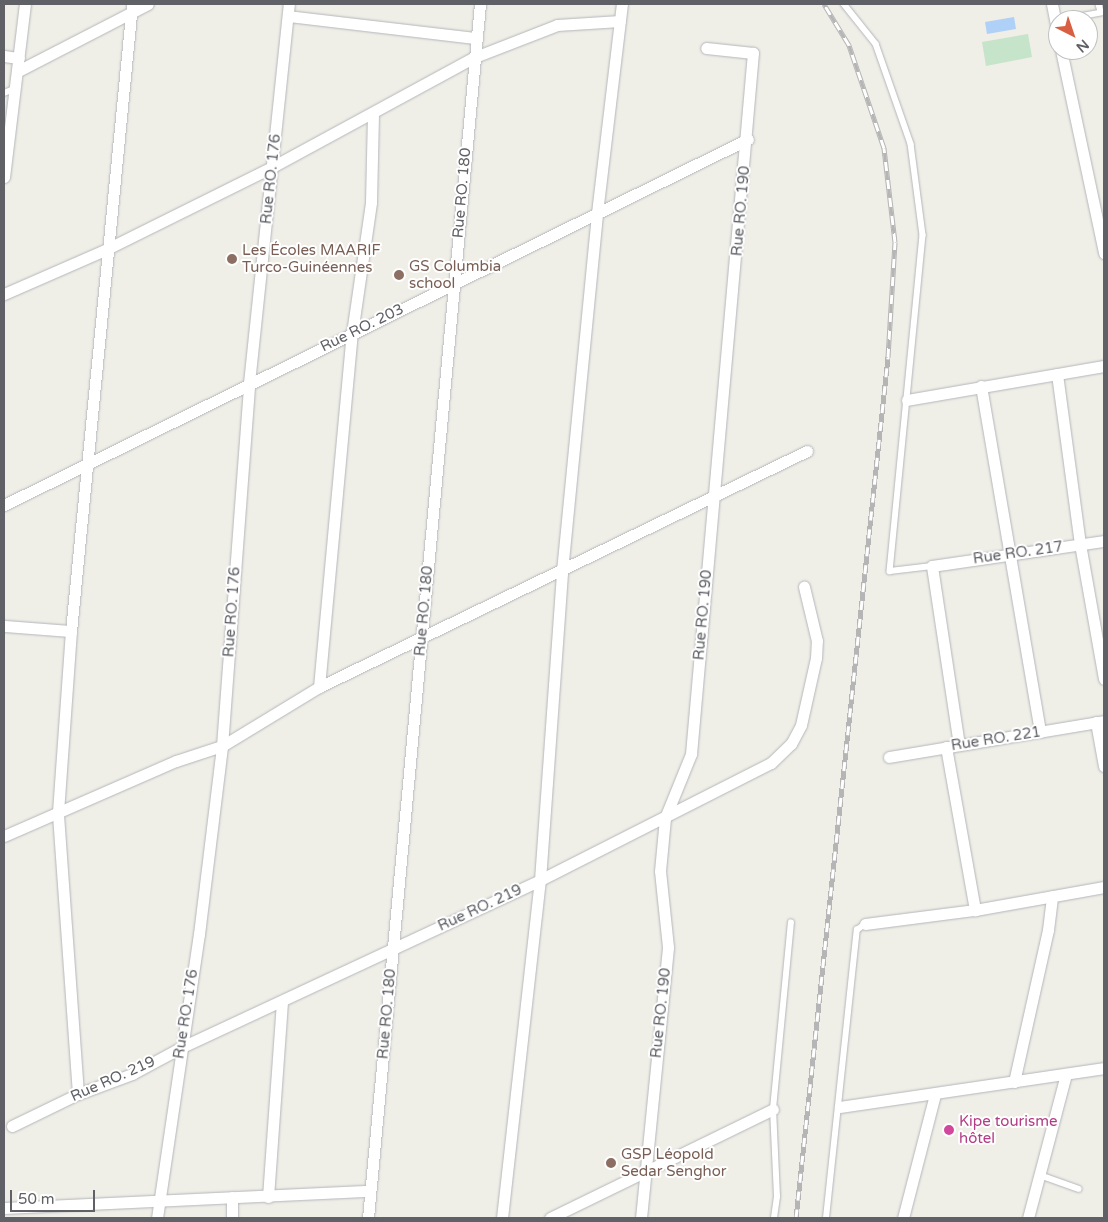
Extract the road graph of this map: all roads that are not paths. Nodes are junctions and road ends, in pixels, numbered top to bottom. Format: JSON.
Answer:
{"nodes":[{"id":1,"x":25,"y":4,"type":"edge"},
{"id":2,"x":148,"y":4,"type":"edge"},
{"id":3,"x":289,"y":4,"type":"edge"},
{"id":4,"x":480,"y":4,"type":"edge"},
{"id":5,"x":622,"y":4,"type":"edge"},
{"id":6,"x":844,"y":4,"type":"edge"},
{"id":7,"x":1099,"y":4,"type":"edge"},
{"id":8,"x":131,"y":8,"type":"edge"},
{"id":9,"x":1103,"y":12,"type":"edge"},
{"id":10,"x":288,"y":16,"type":"junction"},
{"id":11,"x":620,"y":21,"type":"junction"},
{"id":12,"x":476,"y":38,"type":"junction"},
{"id":13,"x":706,"y":48,"type":"dead end"},
{"id":14,"x":4,"y":56,"type":"edge"},
{"id":15,"x":475,"y":57,"type":"junction"},
{"id":16,"x":19,"y":58,"type":"junction"},
{"id":17,"x":1063,"y":60,"type":"edge"},
{"id":18,"x":18,"y":70,"type":"junction"},
{"id":19,"x":9,"y":91,"type":"edge"},
{"id":20,"x":374,"y":113,"type":"junction"},
{"id":21,"x":748,"y":139,"type":"junction"},
{"id":22,"x":272,"y":167,"type":"junction"},
{"id":23,"x":4,"y":177,"type":"edge"},
{"id":24,"x":597,"y":213,"type":"junction"},
{"id":25,"x":107,"y":249,"type":"junction"},
{"id":26,"x":1104,"y":253,"type":"edge"},
{"id":27,"x":454,"y":283,"type":"junction"},
{"id":28,"x":4,"y":294,"type":"edge"},
{"id":29,"x":352,"y":333,"type":"junction"},
{"id":30,"x":1104,"y":366,"type":"edge"},
{"id":31,"x":1057,"y":374,"type":"junction"},
{"id":32,"x":249,"y":383,"type":"junction"},
{"id":33,"x":981,"y":386,"type":"junction"},
{"id":34,"x":907,"y":400,"type":"junction"},
{"id":35,"x":807,"y":452,"type":"dead end"},
{"id":36,"x":86,"y":463,"type":"junction"},
{"id":37,"x":714,"y":499,"type":"junction"},
{"id":38,"x":4,"y":505,"type":"edge"},
{"id":39,"x":1104,"y":541,"type":"edge"},
{"id":40,"x":1080,"y":544,"type":"junction"},
{"id":41,"x":1010,"y":554,"type":"junction"},
{"id":42,"x":932,"y":566,"type":"junction"},
{"id":43,"x":562,"y":571,"type":"junction"},
{"id":44,"x":804,"y":587,"type":"dead end"},
{"id":45,"x":4,"y":626,"type":"edge"},
{"id":46,"x":71,"y":631,"type":"junction"},
{"id":47,"x":422,"y":638,"type":"junction"},
{"id":48,"x":1104,"y":679,"type":"edge"},
{"id":49,"x":319,"y":687,"type":"junction"},
{"id":50,"x":1100,"y":722,"type":"edge"},
{"id":51,"x":1040,"y":732,"type":"junction"},
{"id":52,"x":959,"y":745,"type":"junction"},
{"id":53,"x":222,"y":746,"type":"junction"},
{"id":54,"x":946,"y":747,"type":"junction"},
{"id":55,"x":889,"y":757,"type":"dead end"},
{"id":56,"x":1104,"y":766,"type":"edge"},
{"id":57,"x":58,"y":812,"type":"junction"},
{"id":58,"x":665,"y":818,"type":"junction"},
{"id":59,"x":4,"y":836,"type":"edge"},
{"id":60,"x":540,"y":880,"type":"junction"},
{"id":61,"x":1104,"y":887,"type":"edge"},
{"id":62,"x":1052,"y":896,"type":"junction"},
{"id":63,"x":976,"y":910,"type":"junction"},
{"id":64,"x":791,"y":924,"type":"dead end"},
{"id":65,"x":865,"y":924,"type":"joint"},
{"id":66,"x":393,"y":948,"type":"junction"},
{"id":67,"x":282,"y":1001,"type":"junction"},
{"id":68,"x":180,"y":1048,"type":"junction"},
{"id":69,"x":1104,"y":1068,"type":"edge"},
{"id":70,"x":1066,"y":1074,"type":"junction"},
{"id":71,"x":1014,"y":1082,"type":"junction"},
{"id":72,"x":78,"y":1094,"type":"junction"},
{"id":73,"x":935,"y":1094,"type":"junction"},
{"id":74,"x":840,"y":1107,"type":"junction"},
{"id":75,"x":773,"y":1109,"type":"junction"},
{"id":76,"x":12,"y":1126,"type":"dead end"},
{"id":77,"x":646,"y":1170,"type":"junction"},
{"id":78,"x":1040,"y":1175,"type":"junction"},
{"id":79,"x":1079,"y":1189,"type":"dead end"},
{"id":80,"x":370,"y":1192,"type":"junction"},
{"id":81,"x":232,"y":1197,"type":"junction"},
{"id":82,"x":268,"y":1197,"type":"junction"},
{"id":83,"x":158,"y":1200,"type":"junction"},
{"id":84,"x":4,"y":1208,"type":"edge"},
{"id":85,"x":157,"y":1218,"type":"edge"},
{"id":86,"x":232,"y":1218,"type":"edge"},
{"id":87,"x":368,"y":1218,"type":"edge"},
{"id":88,"x":502,"y":1218,"type":"edge"},
{"id":89,"x":550,"y":1218,"type":"edge"},
{"id":90,"x":641,"y":1218,"type":"edge"},
{"id":91,"x":774,"y":1218,"type":"edge"},
{"id":92,"x":826,"y":1218,"type":"edge"},
{"id":93,"x":903,"y":1218,"type":"edge"},
{"id":94,"x":1028,"y":1218,"type":"edge"}],
"edges":[{"from":1,"to":16,"type":"street"},
{"from":2,"to":8,"type":"street"},
{"from":3,"to":10,"type":"street","name":"Rue RO. 176"},
{"from":4,"to":12,"type":"street","name":"Rue RO. 180"},
{"from":5,"to":11,"type":"street"},
{"from":6,"to":34,"type":"lane"},
{"from":7,"to":9,"type":"lane"},
{"from":8,"to":18,"type":"street"},
{"from":8,"to":25,"type":"street"},
{"from":10,"to":12,"type":"street"},
{"from":10,"to":22,"type":"street","name":"Rue RO. 176"},
{"from":11,"to":15,"type":"street"},
{"from":11,"to":24,"type":"street"},
{"from":12,"to":15,"type":"street","name":"Rue RO. 180"},
{"from":13,"to":21,"type":"street","name":"Rue RO. 190"},
{"from":14,"to":16,"type":"street"},
{"from":15,"to":20,"type":"street"},
{"from":15,"to":27,"type":"street","name":"Rue RO. 180"},
{"from":16,"to":18,"type":"street"},
{"from":17,"to":26,"type":"street"},
{"from":18,"to":19,"type":"street"},
{"from":19,"to":23,"type":"street"},
{"from":20,"to":22,"type":"street"},
{"from":20,"to":29,"type":"street"},
{"from":21,"to":24,"type":"street","name":"Rue RO. 203"},
{"from":21,"to":37,"type":"street","name":"Rue RO. 190"},
{"from":22,"to":25,"type":"street"},
{"from":22,"to":32,"type":"street","name":"Rue RO. 176"},
{"from":24,"to":27,"type":"street","name":"Rue RO. 203"},
{"from":24,"to":43,"type":"street"},
{"from":25,"to":28,"type":"street"},
{"from":25,"to":36,"type":"street"},
{"from":27,"to":29,"type":"street","name":"Rue RO. 203"},
{"from":27,"to":47,"type":"street","name":"Rue RO. 180"},
{"from":29,"to":32,"type":"street","name":"Rue RO. 203"},
{"from":29,"to":49,"type":"street"},
{"from":30,"to":31,"type":"street"},
{"from":31,"to":33,"type":"street"},
{"from":31,"to":40,"type":"street"},
{"from":32,"to":36,"type":"street","name":"Rue RO. 203"},
{"from":32,"to":53,"type":"street","name":"Rue RO. 176"},
{"from":33,"to":34,"type":"street"},
{"from":33,"to":41,"type":"street"},
{"from":34,"to":42,"type":"lane"},
{"from":35,"to":37,"type":"street"},
{"from":36,"to":38,"type":"street","name":"Rue RO. 203"},
{"from":36,"to":46,"type":"street"},
{"from":37,"to":43,"type":"street"},
{"from":37,"to":58,"type":"street","name":"Rue RO. 190"},
{"from":39,"to":40,"type":"street","name":"Rue RO. 217"},
{"from":40,"to":41,"type":"street","name":"Rue RO. 217"},
{"from":40,"to":48,"type":"street"},
{"from":41,"to":42,"type":"street","name":"Rue RO. 217"},
{"from":41,"to":51,"type":"street"},
{"from":42,"to":52,"type":"street"},
{"from":43,"to":47,"type":"street"},
{"from":43,"to":60,"type":"street"},
{"from":44,"to":58,"type":"street","name":"Rue RO. 219"},
{"from":45,"to":46,"type":"street"},
{"from":46,"to":57,"type":"street"},
{"from":47,"to":49,"type":"street"},
{"from":47,"to":66,"type":"street","name":"Rue RO. 180"},
{"from":49,"to":53,"type":"street"},
{"from":50,"to":51,"type":"street","name":"Rue RO. 221"},
{"from":50,"to":56,"type":"street"},
{"from":51,"to":52,"type":"street","name":"Rue RO. 221"},
{"from":52,"to":54,"type":"street","name":"Rue RO. 221"},
{"from":53,"to":57,"type":"street"},
{"from":53,"to":68,"type":"street","name":"Rue RO. 176"},
{"from":54,"to":55,"type":"street","name":"Rue RO. 221"},
{"from":54,"to":63,"type":"street"},
{"from":57,"to":59,"type":"street"},
{"from":57,"to":72,"type":"street"},
{"from":58,"to":60,"type":"street","name":"Rue RO. 219"},
{"from":58,"to":77,"type":"street","name":"Rue RO. 190"},
{"from":60,"to":66,"type":"street","name":"Rue RO. 219"},
{"from":60,"to":88,"type":"street"},
{"from":61,"to":62,"type":"street"},
{"from":62,"to":63,"type":"street"},
{"from":62,"to":71,"type":"street"},
{"from":63,"to":65,"type":"street"},
{"from":64,"to":75,"type":"lane"},
{"from":65,"to":74,"type":"lane"},
{"from":66,"to":67,"type":"street","name":"Rue RO. 219"},
{"from":66,"to":80,"type":"street","name":"Rue RO. 180"},
{"from":67,"to":68,"type":"street","name":"Rue RO. 219"},
{"from":67,"to":82,"type":"street"},
{"from":68,"to":72,"type":"street","name":"Rue RO. 219"},
{"from":68,"to":83,"type":"street","name":"Rue RO. 176"},
{"from":69,"to":70,"type":"street"},
{"from":70,"to":71,"type":"street"},
{"from":70,"to":78,"type":"street"},
{"from":71,"to":73,"type":"street"},
{"from":72,"to":76,"type":"street","name":"Rue RO. 219"},
{"from":73,"to":74,"type":"street"},
{"from":73,"to":93,"type":"street"},
{"from":74,"to":92,"type":"lane"},
{"from":75,"to":77,"type":"street"},
{"from":75,"to":91,"type":"lane"},
{"from":77,"to":89,"type":"street"},
{"from":77,"to":90,"type":"street","name":"Rue RO. 190"},
{"from":78,"to":79,"type":"lane"},
{"from":78,"to":94,"type":"street"},
{"from":80,"to":82,"type":"street"},
{"from":80,"to":87,"type":"street","name":"Rue RO. 180"},
{"from":81,"to":82,"type":"street"},
{"from":81,"to":83,"type":"street"},
{"from":81,"to":86,"type":"street"},
{"from":83,"to":84,"type":"street"},
{"from":83,"to":85,"type":"street","name":"Rue RO. 176"}]}
